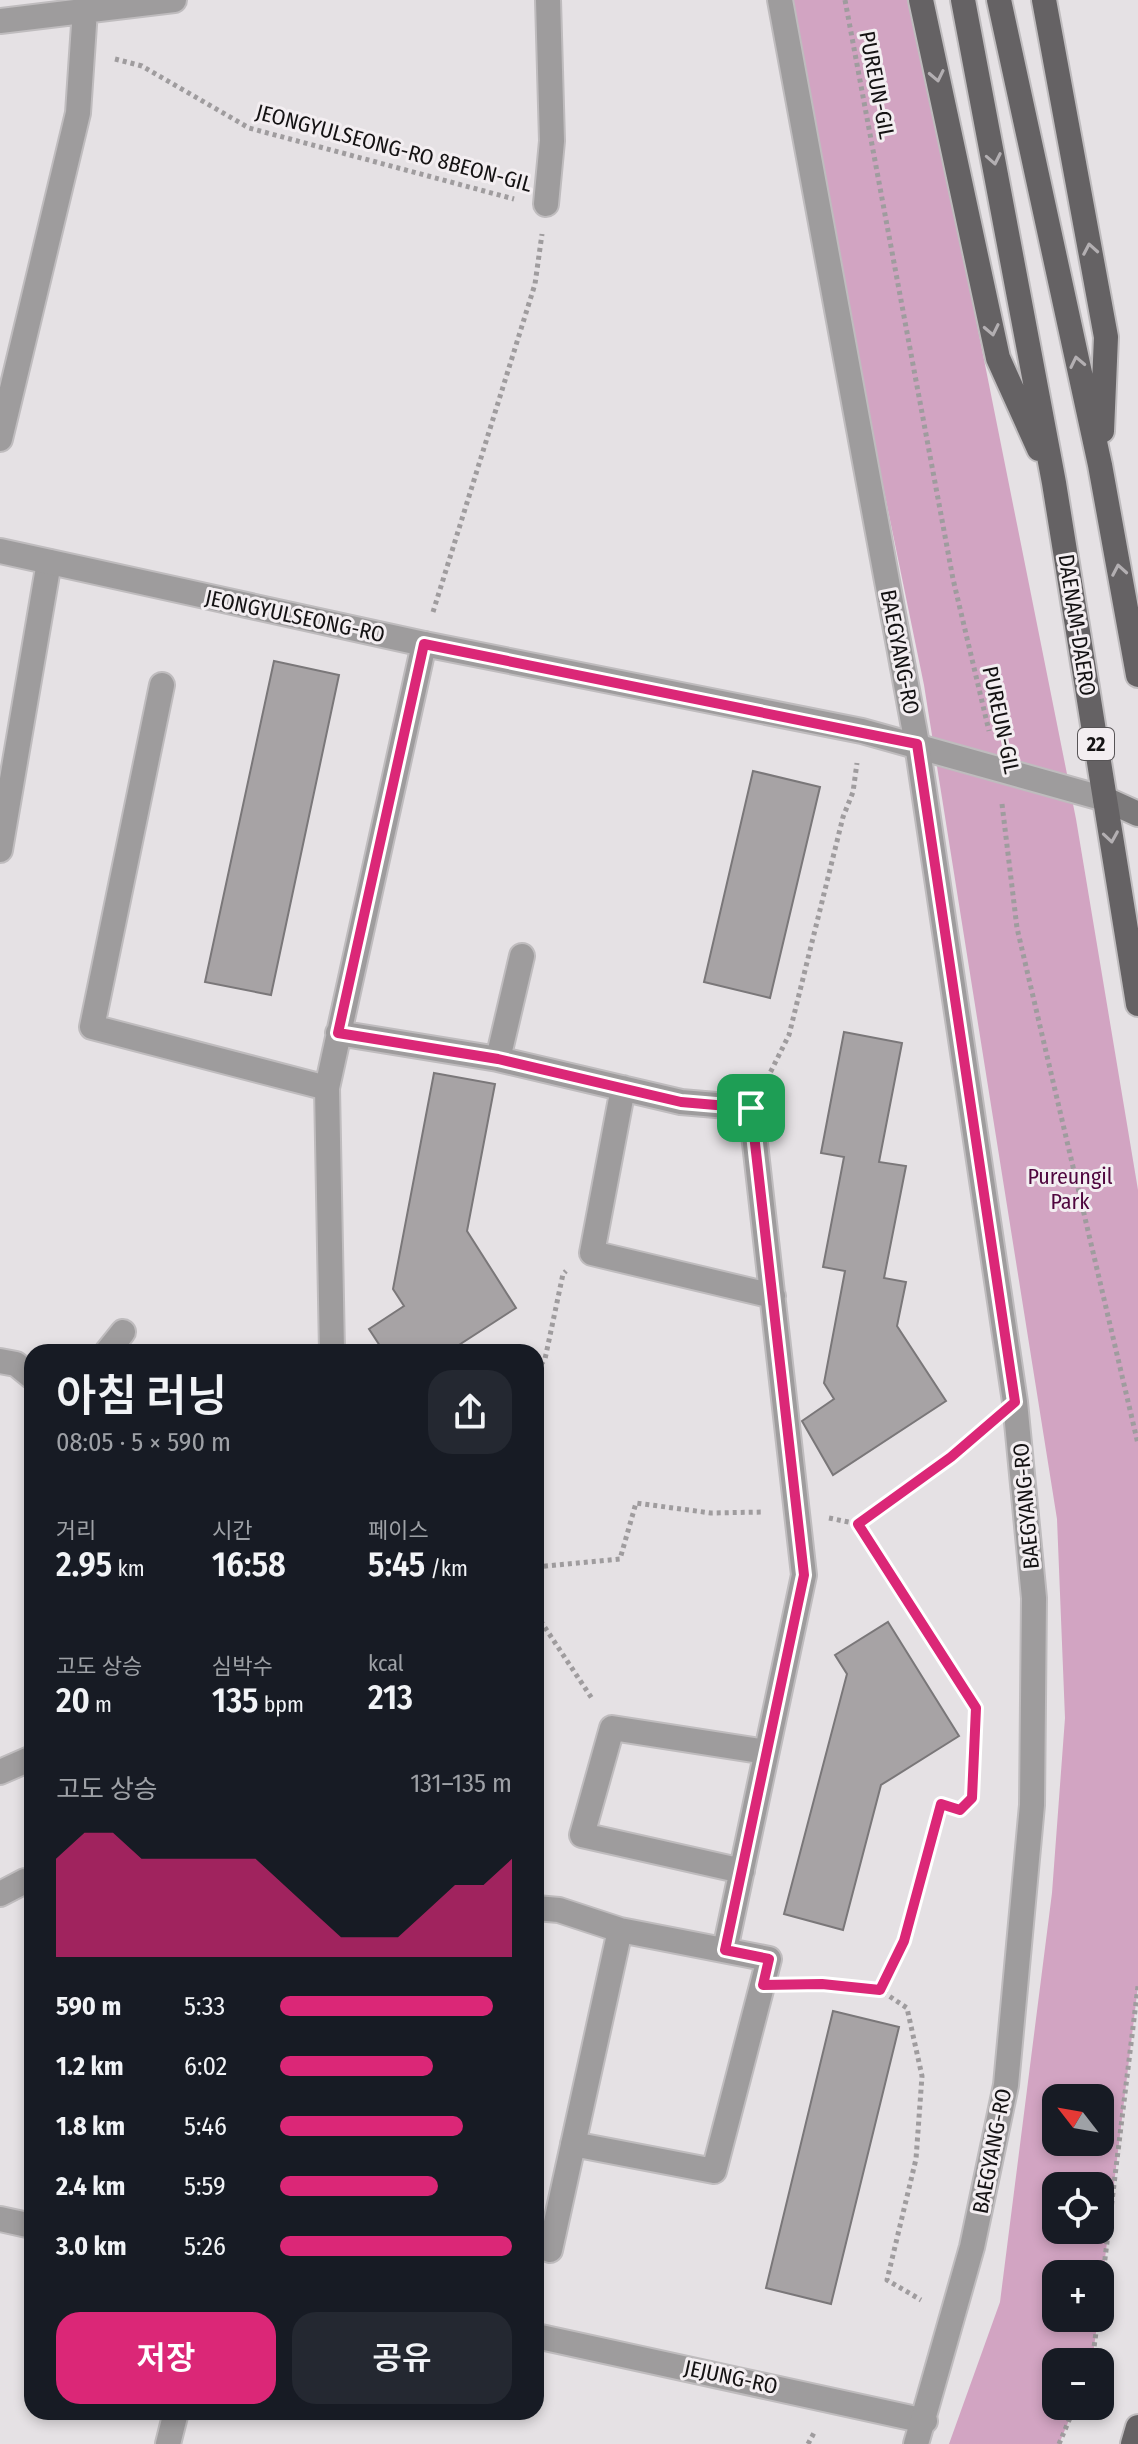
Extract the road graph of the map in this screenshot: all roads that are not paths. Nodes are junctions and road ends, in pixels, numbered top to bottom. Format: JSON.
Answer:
{"nodes":[{"id":1,"x":174,"y":0,"type":"edge"},
{"id":2,"x":548,"y":0,"type":"edge"},
{"id":3,"x":780,"y":0,"type":"edge"},
{"id":4,"x":921,"y":0,"type":"edge"},
{"id":5,"x":963,"y":0,"type":"edge"},
{"id":6,"x":999,"y":0,"type":"edge"},
{"id":7,"x":1044,"y":0,"type":"edge"},
{"id":8,"x":85,"y":10,"type":"junction"},
{"id":9,"x":0,"y":21,"type":"edge"},
{"id":10,"x":546,"y":204,"type":"road end"},
{"id":11,"x":0,"y":439,"type":"edge"},
{"id":12,"x":1100,"y":465,"type":"junction"},
{"id":13,"x":1054,"y":483,"type":"junction"},
{"id":14,"x":0,"y":551,"type":"edge"},
{"id":15,"x":49,"y":562,"type":"junction"},
{"id":16,"x":424,"y":644,"type":"junction"},
{"id":17,"x":1138,"y":675,"type":"edge"},
{"id":18,"x":162,"y":685,"type":"dead end"},
{"id":19,"x":917,"y":744,"type":"junction"},
{"id":20,"x":1105,"y":799,"type":"junction"},
{"id":21,"x":1138,"y":814,"type":"edge"},
{"id":22,"x":0,"y":850,"type":"edge"},
{"id":23,"x":522,"y":956,"type":"dead end"},
{"id":24,"x":1138,"y":1004,"type":"edge"},
{"id":25,"x":338,"y":1033,"type":"junction"},
{"id":26,"x":498,"y":1059,"type":"junction"},
{"id":27,"x":327,"y":1088,"type":"junction"},
{"id":28,"x":623,"y":1088,"type":"junction"},
{"id":29,"x":773,"y":1296,"type":"junction"},
{"id":30,"x":123,"y":1332,"type":"dead end"},
{"id":31,"x":113,"y":1344,"type":"edge"},
{"id":32,"x":332,"y":1344,"type":"edge"},
{"id":33,"x":0,"y":1361,"type":"edge"},
{"id":34,"x":24,"y":1370,"type":"edge"},
{"id":35,"x":766,"y":1752,"type":"junction"},
{"id":36,"x":24,"y":1762,"type":"edge"},
{"id":37,"x":0,"y":1772,"type":"edge"},
{"id":38,"x":742,"y":1871,"type":"junction"},
{"id":39,"x":24,"y":1882,"type":"edge"},
{"id":40,"x":0,"y":1894,"type":"edge"},
{"id":41,"x":544,"y":1909,"type":"edge"},
{"id":42,"x":620,"y":1930,"type":"junction"},
{"id":43,"x":725,"y":1950,"type":"junction"},
{"id":44,"x":573,"y":2144,"type":"junction"},
{"id":45,"x":0,"y":2219,"type":"edge"},
{"id":46,"x":24,"y":2224,"type":"edge"},
{"id":47,"x":550,"y":2250,"type":"dead end"},
{"id":48,"x":544,"y":2338,"type":"edge"},
{"id":49,"x":174,"y":2420,"type":"edge"},
{"id":50,"x":925,"y":2421,"type":"junction"},
{"id":51,"x":1138,"y":2427,"type":"edge"},
{"id":52,"x":168,"y":2444,"type":"edge"},
{"id":53,"x":916,"y":2444,"type":"edge"},
{"id":54,"x":1133,"y":2444,"type":"edge"}],
"edges":[{"from":1,"to":8,"type":"street"},
{"from":2,"to":10,"type":"street"},
{"from":3,"to":19,"type":"street","name":"BAEGYANG-RO"},
{"from":4,"to":13,"type":"main road","name":"DAENAM-DAERO","number":"22","one_way":true},
{"from":5,"to":13,"type":"main road","name":"DAENAM-DAERO","one_way":true},
{"from":12,"to":6,"type":"main road","one_way":true},
{"from":12,"to":7,"type":"main road","one_way":true},
{"from":8,"to":9,"type":"street"},
{"from":8,"to":11,"type":"street"},
{"from":17,"to":12,"type":"main road","one_way":true},
{"from":13,"to":20,"type":"main road","name":"DAENAM-DAERO","number":"22"},
{"from":14,"to":15,"type":"street","name":"JEONGYULSEONG-RO"},
{"from":15,"to":16,"type":"street","name":"JEONGYULSEONG-RO"},
{"from":15,"to":22,"type":"street"},
{"from":16,"to":19,"type":"street","name":"JEONGYULSEONG-RO"},
{"from":16,"to":25,"type":"street"},
{"from":18,"to":27,"type":"street"},
{"from":19,"to":20,"type":"street","name":"JEONGYULSEONG-RO"},
{"from":19,"to":50,"type":"street","name":"BAEGYANG-RO"},
{"from":20,"to":21,"type":"main road"},
{"from":20,"to":24,"type":"main road","name":"DAENAM-DAERO","number":"22","one_way":true},
{"from":23,"to":26,"type":"street"},
{"from":25,"to":26,"type":"street"},
{"from":25,"to":27,"type":"street"},
{"from":26,"to":28,"type":"street"},
{"from":27,"to":32,"type":"street"},
{"from":28,"to":29,"type":"street"},
{"from":28,"to":29,"type":"street"},
{"from":29,"to":35,"type":"street"},
{"from":30,"to":31,"type":"street"},
{"from":33,"to":34,"type":"street"},
{"from":35,"to":38,"type":"street"},
{"from":35,"to":38,"type":"street"},
{"from":36,"to":37,"type":"street"},
{"from":38,"to":43,"type":"street"},
{"from":39,"to":40,"type":"street"},
{"from":41,"to":42,"type":"street"},
{"from":42,"to":43,"type":"street"},
{"from":42,"to":44,"type":"street"},
{"from":43,"to":44,"type":"street"},
{"from":44,"to":47,"type":"street"},
{"from":45,"to":46,"type":"street"},
{"from":48,"to":50,"type":"street","name":"JEJUNG-RO"},
{"from":49,"to":52,"type":"street"},
{"from":50,"to":53,"type":"street","name":"BAEGYANG-RO"},
{"from":51,"to":54,"type":"main road"}]}
